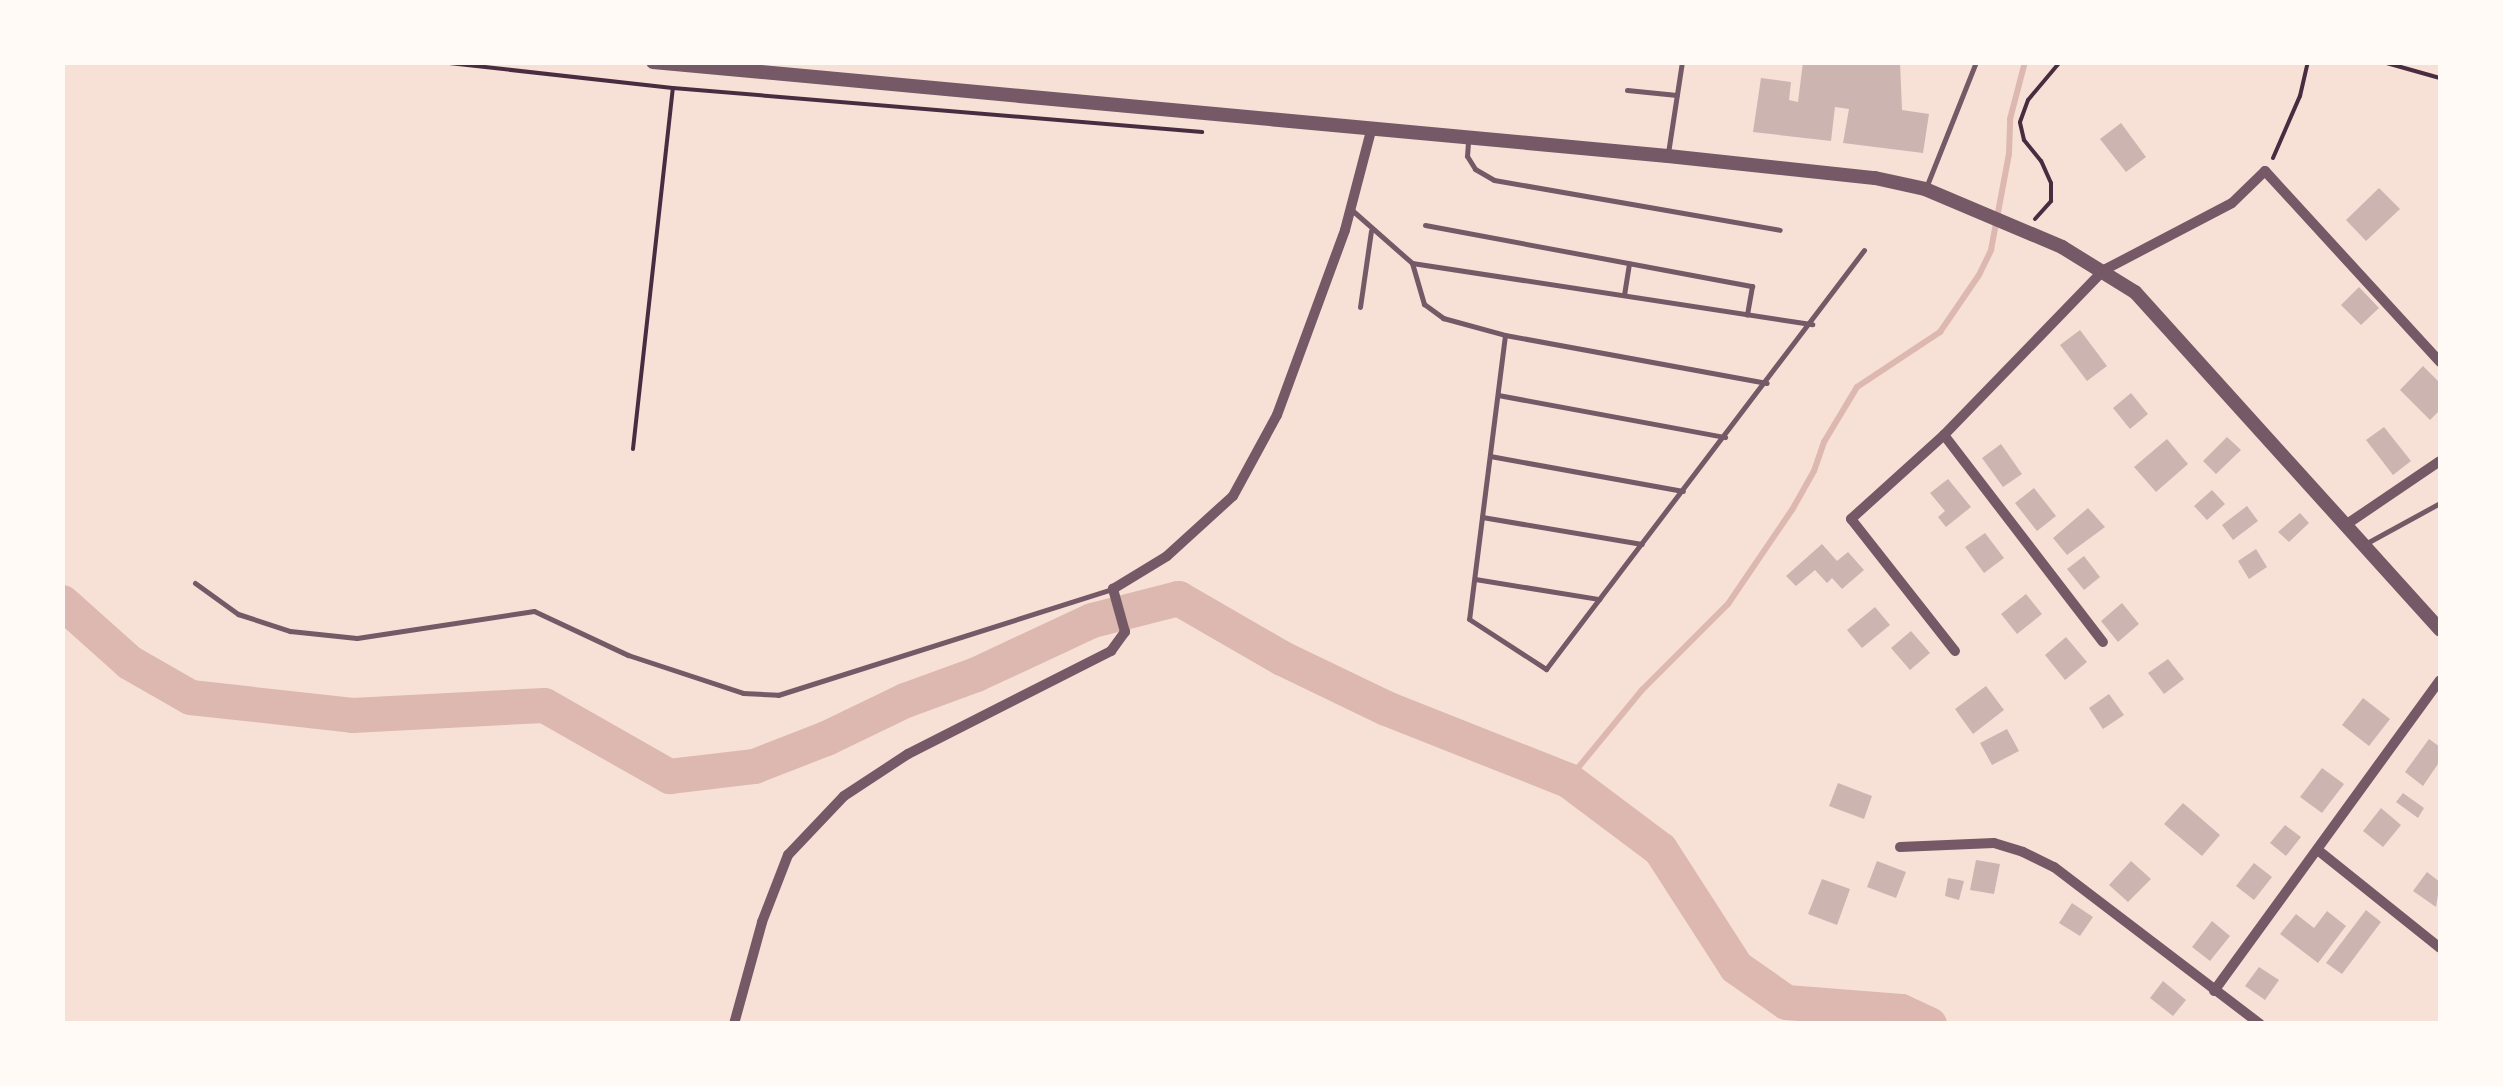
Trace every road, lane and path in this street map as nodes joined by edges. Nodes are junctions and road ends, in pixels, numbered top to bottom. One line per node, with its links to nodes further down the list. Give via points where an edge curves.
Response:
1 (440, 62): 9 (path)
2 (653, 62): 12 (street)
3 (1682, 62): 11 (lane)
4 (1976, 62): 17 (lane)
5 (2060, 62): 22 (path, via 2028,100 2020,122 2051,183 2051,201)
6 (2308, 62): 16 (path, via 2284,138)
7 (2383, 62): 8 (path)
8 (2440, 78)
9 (673, 88): 13 (path); 37 (path)
10 (1628, 90): 11 (lane)
11 (1677, 95): 15 (lane)
12 (1371, 131): 14 (street); 18 (street)
13 (1209, 132)
14 (1468, 139): 15 (street); 21 (lane, via 1475,169 1494,180)
15 (1668, 156): 17 (street)
16 (2265, 170): 26 (street, via 2232,203); 32 (street)
17 (1925, 189): 22 (street)
18 (1351, 208): 20 (lane); 48 (street, via 1277,415 1233,496 1167,556)
19 (1425, 224): 25 (lane)
20 (1371, 230): 24 (lane); 28 (lane)
21 (1780, 230)
22 (2025, 230): 26 (street)
23 (1864, 250): 30 (lane)
24 (1412, 263): 27 (lane); 31 (lane, via 1424,304 1443,318)
25 (1629, 263): 27 (lane); 29 (lane, via 1752,286)
26 (2104, 270): 35 (street); 43 (street, via 2162,320)
27 (1624, 296): 29 (lane)
28 (1360, 307)
29 (1747, 315): 30 (lane)
30 (1812, 324): 33 (lane)
31 (1505, 336): 33 (lane); 34 (lane)
32 (2440, 362)
33 (1767, 383): 36 (lane)
34 (1498, 394): 36 (lane); 38 (lane)
35 (1944, 435): 51 (street); 52 (street, via 1851,519)
36 (1725, 436): 40 (lane)
37 (633, 449)
38 (1490, 456): 40 (lane); 42 (lane)
39 (2440, 461): 43 (street)
40 (1683, 491): 44 (lane)
41 (2440, 503): 45 (lane)
42 (1482, 517): 44 (lane); 46 (lane)
43 (2347, 524): 45 (street)
44 (1642, 544): 49 (lane)
45 (2365, 544): 50 (street)
46 (1474, 579): 49 (lane); 49 (lane, via 1469,619 1546,668)
47 (195, 584): 48 (lane, via 238,614 290,631 357,638 534,611 628,655 742,693 778,695)
48 (1112, 589): 58 (street, via 1126,632 1111,651 908,754 844,796 788,855)
49 (1599, 600)
50 (2440, 630)
51 (2102, 642)
52 (1955, 651)
53 (2440, 680): 55 (street)
54 (1900, 847): 57 (street, via 1994,843 2024,852 2054,867)
55 (2318, 851): 56 (street); 57 (street)
56 (2440, 948)
57 (2214, 991): 59 (street)
58 (734, 1024)
59 (2260, 1024)

